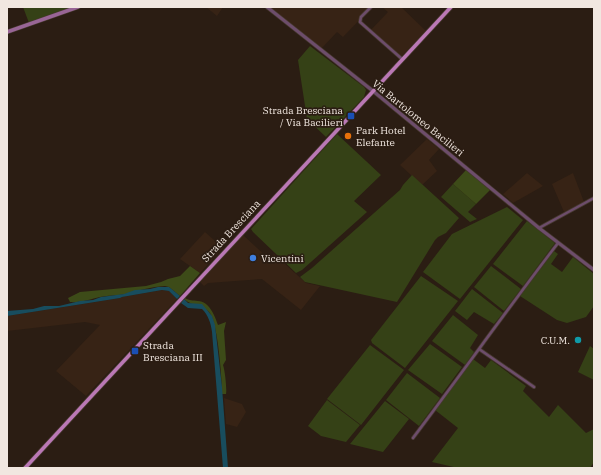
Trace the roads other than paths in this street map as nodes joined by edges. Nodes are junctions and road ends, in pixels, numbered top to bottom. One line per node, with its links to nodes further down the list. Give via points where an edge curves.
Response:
1 (78, 7): 5 (main road)
2 (267, 7): 7 (street, Via Bartolomeo Bacilieri)
3 (371, 7): 6 (street, via 361,17 360,22)
4 (450, 7): 6 (main road, Strada Bresciana)
5 (7, 32)
6 (403, 60): 7 (main road, Strada Bresciana)
7 (373, 91): 9 (street, Via Bartolomeo Bacilieri); 15 (main road, Strada Bresciana)
8 (594, 198): 9 (street)
9 (539, 228): 10 (street, Via Bartolomeo Bacilieri)
10 (558, 242): 11 (street, Via Bartolomeo Bacilieri); 12 (street)
11 (594, 270)
12 (479, 348): 13 (street); 14 (street)
13 (534, 387)
14 (413, 438)
15 (26, 468)

